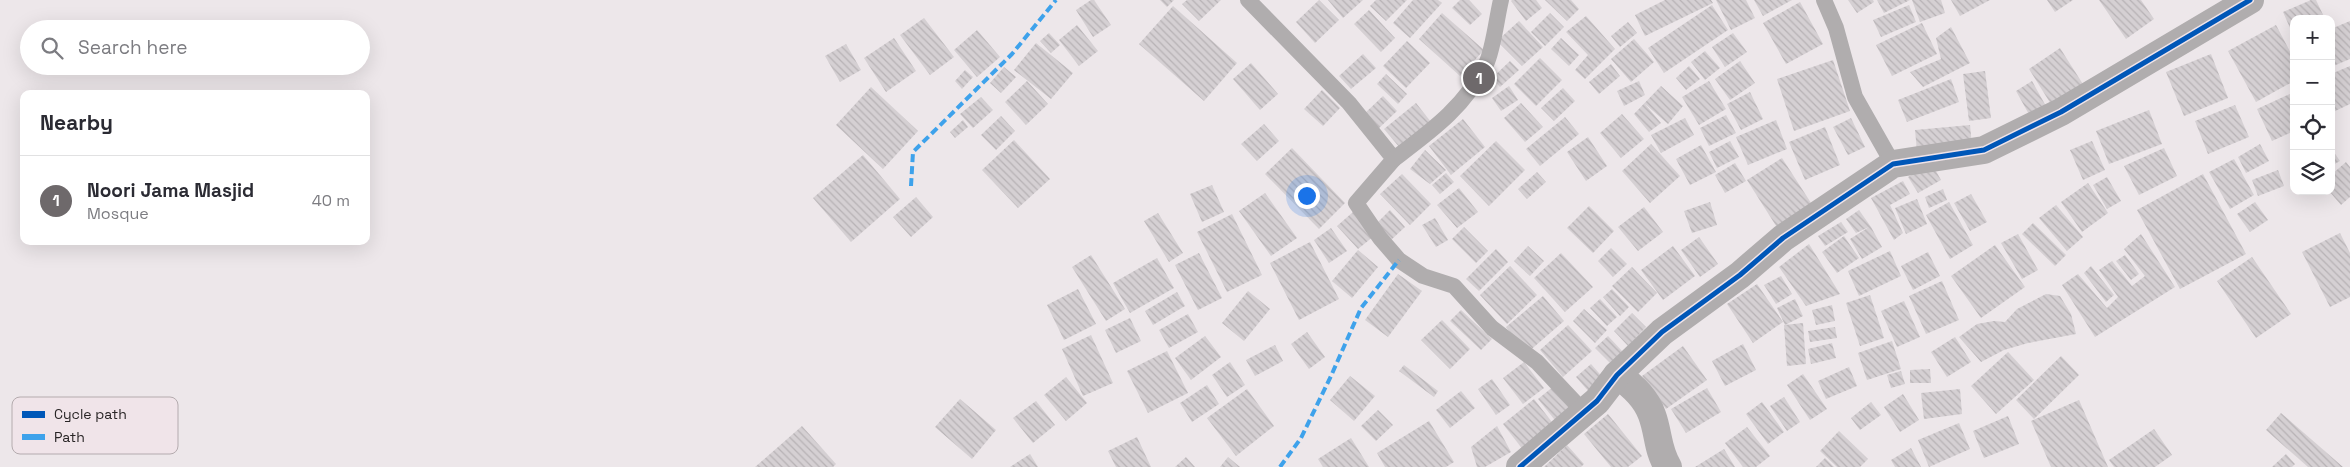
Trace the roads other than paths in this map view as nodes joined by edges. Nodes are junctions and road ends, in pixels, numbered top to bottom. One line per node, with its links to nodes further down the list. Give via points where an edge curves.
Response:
1 (1248, 0): 5 (lane, via 1349,102)
2 (1501, 0): 5 (lane, via 1487,62 1470,91 1437,128)
3 (1824, 0): 6 (lane, via 1836,28 1855,97)
4 (2250, 0): 6 (street, via 2061,112 1984,150)
5 (1394, 159): 8 (lane, via 1356,203 1380,238 1399,260 1423,276 1454,286 1492,328 1537,362)
6 (1893, 164): 7 (street, via 1783,238 1740,275 1662,332)
7 (1618, 375): 8 (street); 10 (street, via 1634,386 1652,414 1660,454)
8 (1584, 412): 9 (street)
9 (1520, 467)
10 (1668, 467)

